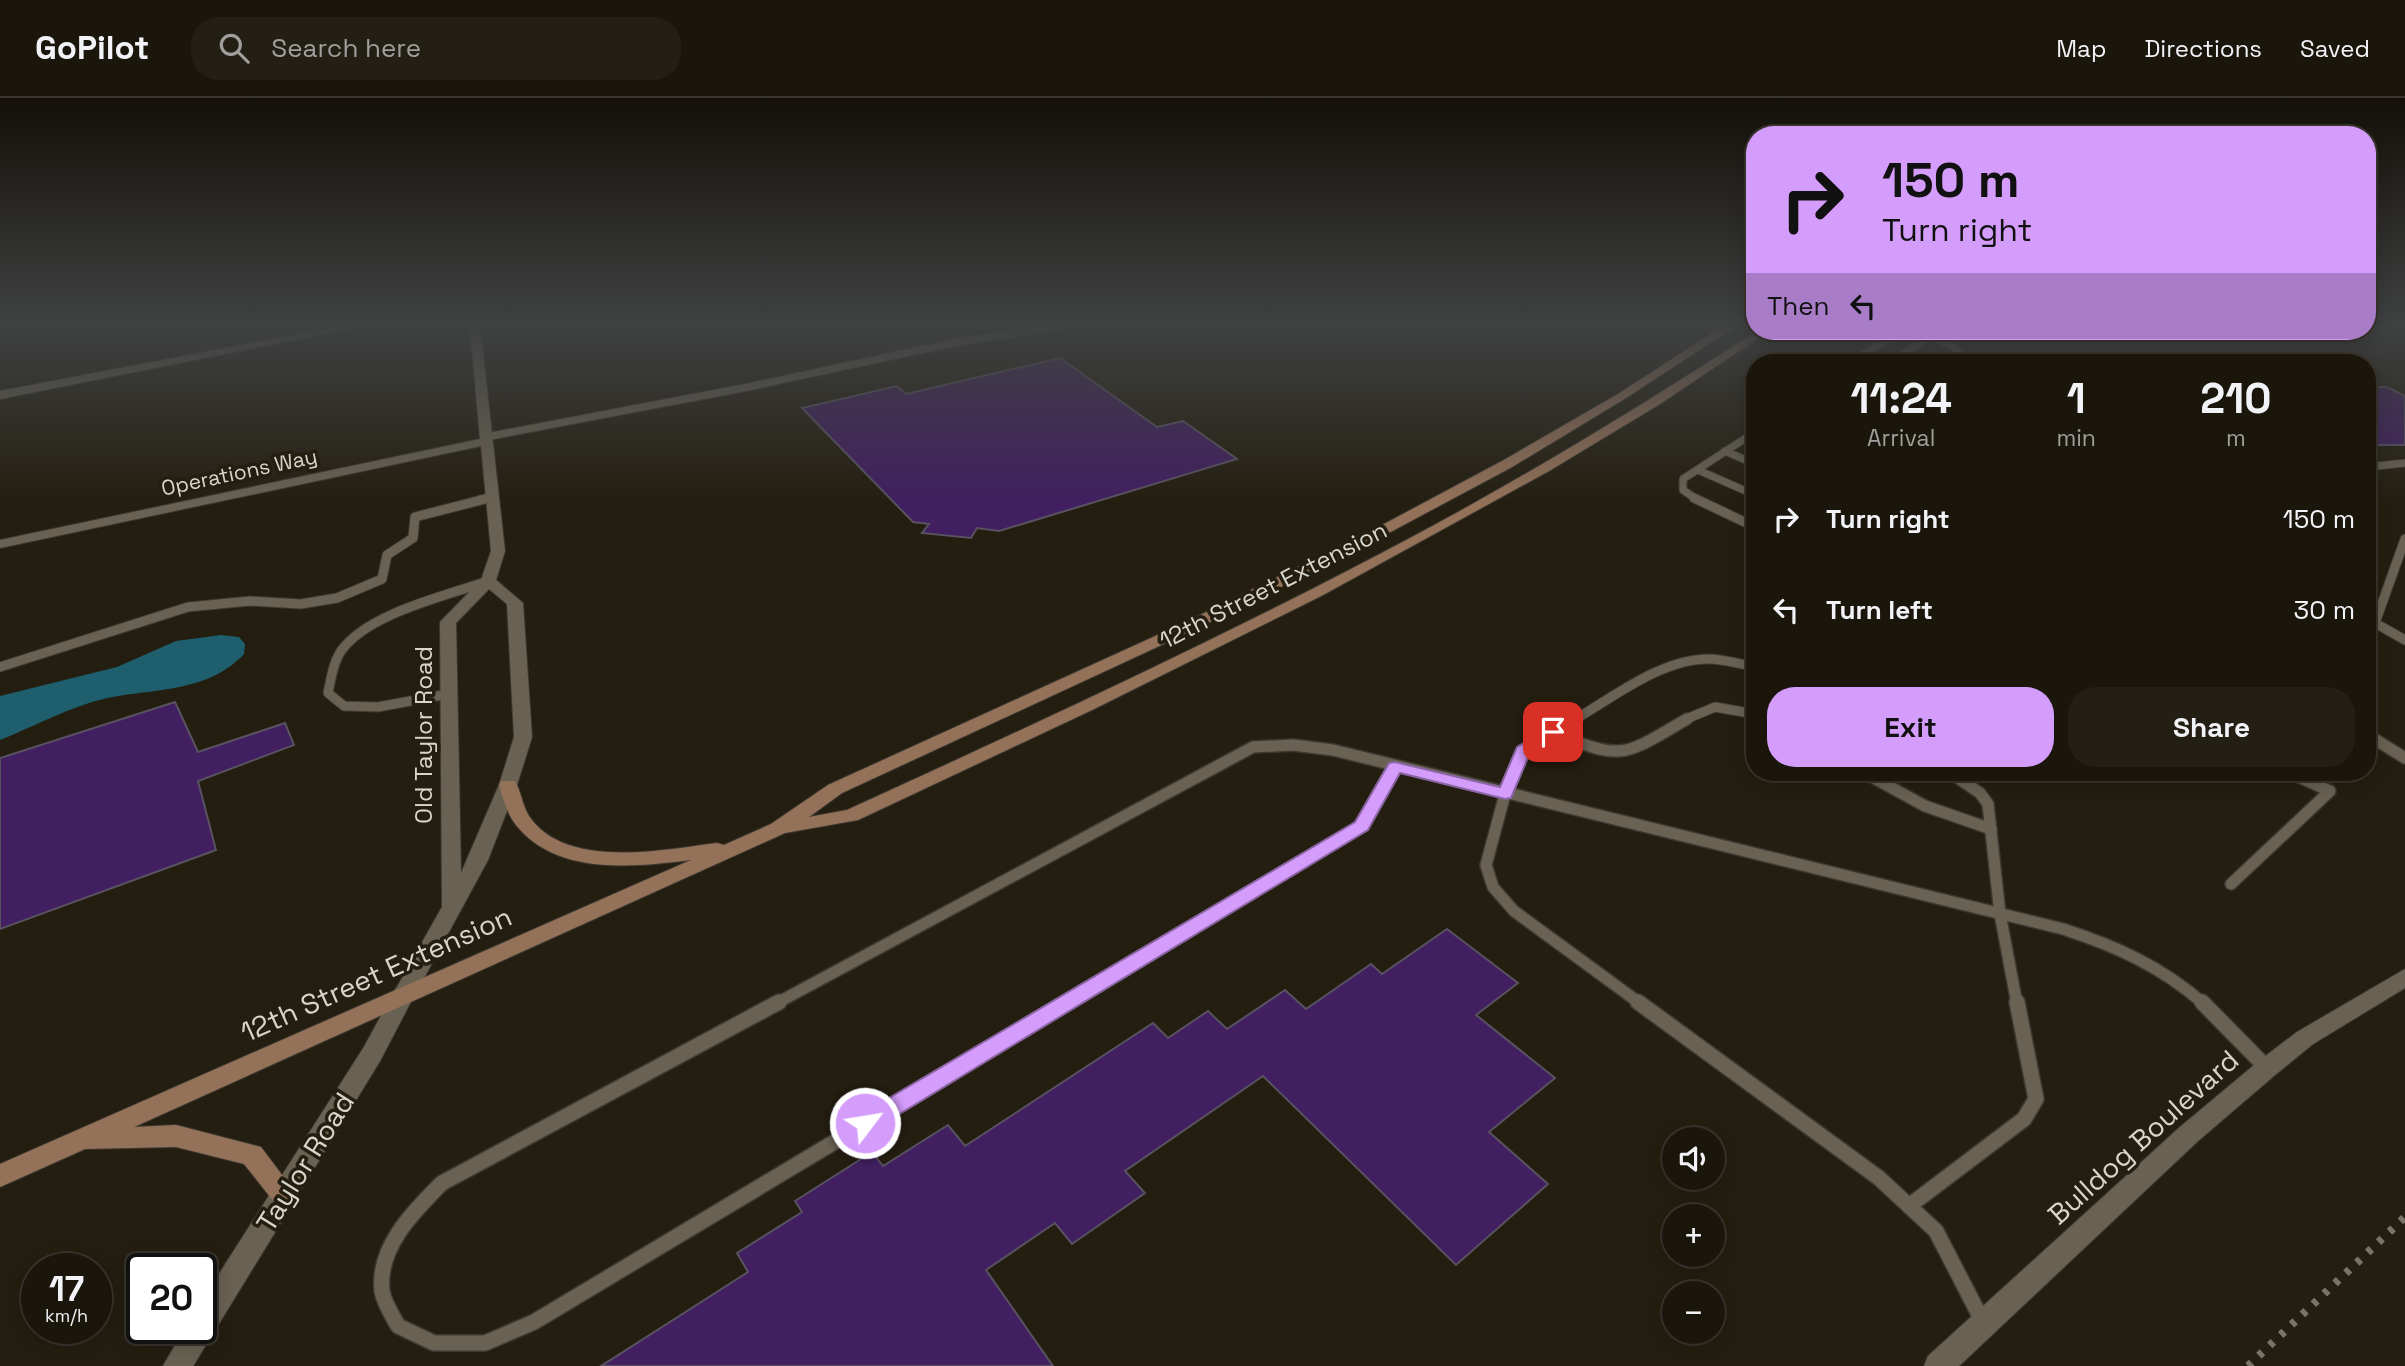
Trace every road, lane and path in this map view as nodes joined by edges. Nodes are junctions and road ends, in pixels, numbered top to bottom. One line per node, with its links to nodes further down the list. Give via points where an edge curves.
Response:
1 (51, 385): 6 (street)
2 (481, 385): 7 (street, Old Taylor Road)
3 (756, 385): 7 (lane)
4 (1639, 385): 36 (main road, 12th Street Extension, via 1507,464 1378,533 1189,626 835,789)
5 (1682, 385): 36 (main road, 12th Street Extension, via 1531,477 1254,626 851,816)
6 (0, 395)
7 (486, 439): 15 (street, Old Taylor Road); 18 (street, Operations Way)
8 (1746, 439): 9 (lane)
9 (1725, 451): 10 (lane); 13 (lane)
10 (1746, 460)
11 (2405, 463): 12 (lane)
12 (2376, 465)
13 (1698, 470): 14 (lane); 16 (lane, via 1683,480 1683,490)
14 (1746, 491)
15 (492, 498): 19 (street, Old Taylor Road, via 498,551); 24 (lane, via 415,517 413,538 387,555 382,579 337,598 301,604 250,601 188,607)
16 (1746, 523)
17 (2405, 539): 20 (lane)
18 (0, 544)
19 (488, 581): 25 (street, Old Taylor Road, via 448,622); 25 (lane, via 376,623 344,648 328,692 344,706 379,707); 34 (street, Old Taylor Road, via 515,603 523,737)
20 (2376, 609)
21 (2376, 624): 22 (lane)
22 (2405, 640)
23 (1746, 666): 27 (lane, via 1688,661 1654,674)
24 (0, 667)
25 (448, 694): 40 (street, Old Taylor Road)
26 (1746, 711): 27 (lane, via 1708,709 1631,752 1595,750)
27 (1553, 732): 35 (lane, via 1523,750)
28 (2376, 740): 29 (lane)
29 (2405, 758)
30 (1395, 767): 30 (lane, via 1300,744 1253,747 442,1183 411,1214 387,1255 382,1291 398,1326 434,1343 485,1343 534,1322 1362,826); 35 (lane)
31 (1879, 781): 37 (lane, via 1925,806)
32 (1962, 781): 37 (lane, via 1988,804)
33 (2308, 781): 39 (lane, via 2330,791)
34 (508, 785): 38 (main road, via 523,821 554,848 617,861); 40 (street, Old Taylor Road, via 478,860)
35 (1505, 794): 41 (lane); 48 (lane, via 1486,865 1493,887 1514,911 1879,1178)
36 (778, 829): 38 (main road, 12th Street Extension)
37 (1991, 829): 41 (lane)
38 (734, 848): 43 (main road, 12th Street Extension)
39 (2231, 884)
40 (451, 905): 43 (street, Old Taylor Road)
41 (2000, 914): 44 (lane, via 2094,938 2138,957 2196,996); 48 (lane, via 2036,1098 2024,1119)
42 (2405, 977): 44 (street, Bulldog Boulevard, via 2305,1038)
43 (404, 994): 45 (main road, 12th Street Extension); 47 (street, Taylor Road)
44 (2267, 1068): 50 (street, Bulldog Boulevard)
45 (78, 1141): 46 (main road, 12th Street Extension); 47 (main road, via 176,1136 251,1155)
46 (0, 1177)
47 (284, 1195): 49 (street, Taylor Road)
48 (1909, 1206): 50 (lane, via 1936,1231)
49 (217, 1302)
50 (1984, 1324): 53 (street, Bulldog Boulevard)
51 (191, 1344): 52 (street, Taylor Road)
52 (177, 1366)
53 (1938, 1366)

